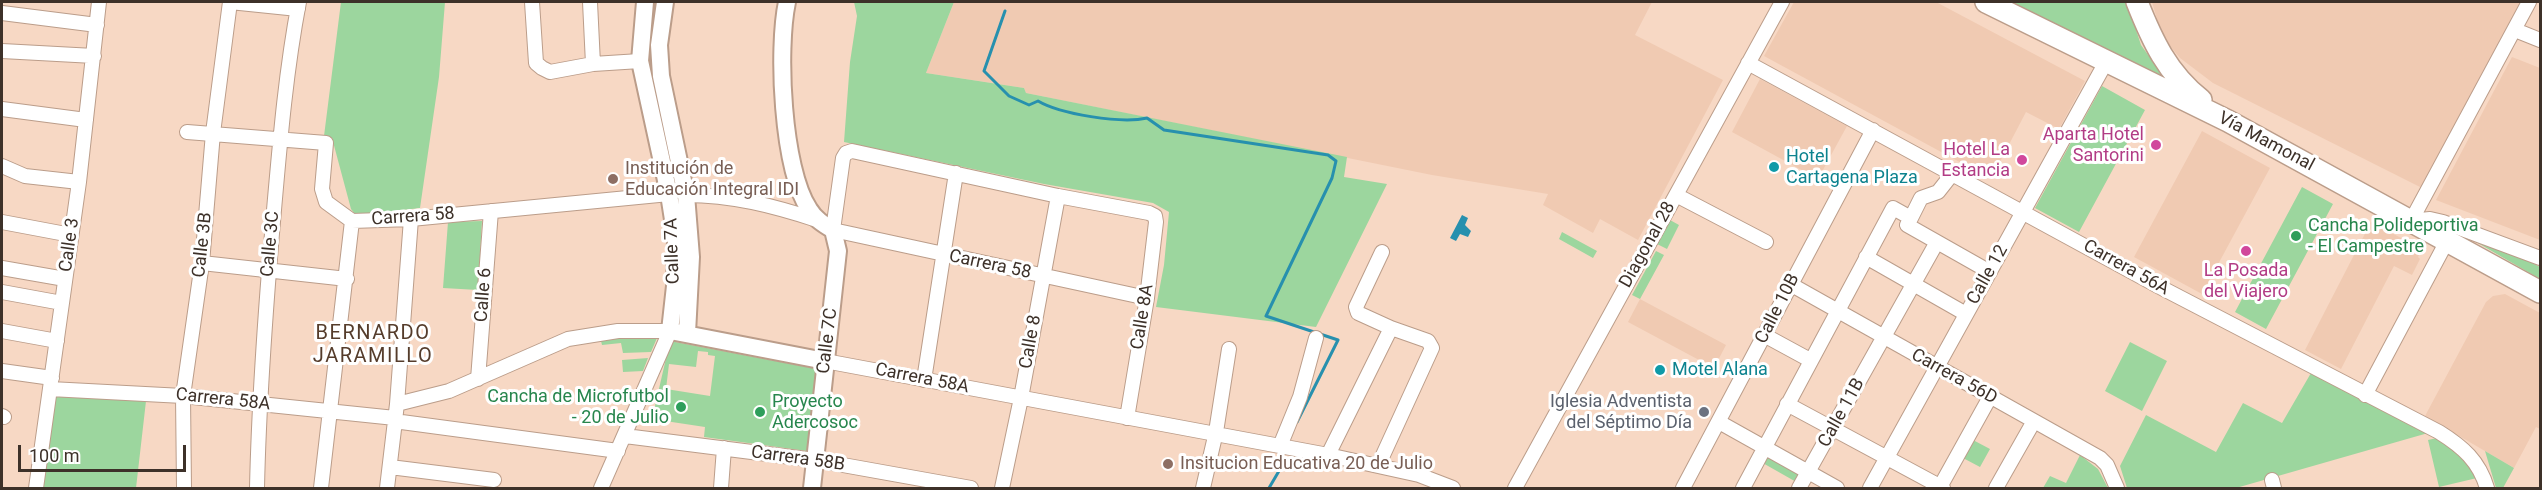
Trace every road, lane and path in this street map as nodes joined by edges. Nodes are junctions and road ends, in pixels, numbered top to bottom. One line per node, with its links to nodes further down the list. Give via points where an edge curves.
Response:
1 (99, 2): 14 (street, Calle 3)
2 (230, 2): 12 (street); 28 (street, Calle 3B)
3 (532, 2): 22 (street, via 536,63 550,72)
4 (590, 2): 22 (street)
5 (645, 2): 19 (street, Calle 7A)
6 (665, 2): 35 (street, Calle 7A, via 659,45 661,75)
7 (787, 2): 42 (street, via 781,55 789,134 798,185)
8 (1782, 2): 21 (street, Diagonal 28)
9 (1986, 2): 20 (main road, Vía Mamonal)
10 (2137, 2): 25 (main road, via 2155,46 2187,88)
11 (2529, 2): 15 (street)
12 (298, 5): 29 (street, Calle 3C)
13 (2, 13): 14 (street)
14 (97, 25): 18 (street, Calle 3)
15 (2515, 30): 16 (street); 44 (street)
16 (2541, 40)
17 (2, 51): 18 (street)
18 (94, 56): 24 (street, Calle 3)
19 (640, 61): 22 (street); 34 (street, Calle 7A)
20 (2106, 62): 25 (main road, Vía Mamonal); 39 (street, Calle 12)
21 (1748, 63): 26 (street, Carrera 56A); 36 (street, Diagonal 28)
22 (593, 64)
23 (2, 109): 24 (street)
24 (86, 120): 33 (street, Calle 3)
25 (2228, 121): 44 (main road, Vía Mamonal)
26 (1873, 130): 31 (street, Carrera 56A); 62 (street, Calle 10B)
27 (187, 132): 28 (street, Carrera 58)
28 (213, 133): 29 (street, Carrera 58); 55 (street, Calle 3B)
29 (280, 138): 43 (street, Carrera 58, via 326,143 322,189 326,202); 57 (street, Calle 3C)
30 (2, 166): 33 (street, via 25,176)
31 (1953, 173): 39 (street, Carrera 56A); 40 (street, via 1938,192 1921,198)
32 (956, 174): 37 (street); 46 (street, Calle 7C, via 852,151 846,153); 52 (street)
33 (79, 182): 47 (street, Calle 3)
34 (669, 194): 38 (street, Carrera 58); 72 (street, Calle 7A, via 676,239)
35 (686, 195): 42 (street, via 737,199); 73 (street, Calle 7A, via 691,256)
36 (1676, 195): 49 (street); 125 (street, Diagonal 28)
37 (1058, 196): 59 (street, Calle 8); 66 (street, Calle 8A, via 1155,216)
38 (490, 211): 41 (street, Carrera 58); 83 (street, Calle 6)
39 (2023, 211): 58 (street, Calle 12); 86 (street, Carrera 56A)
40 (1911, 218): 50 (street, via 1907,225); 53 (street, via 1893,208)
41 (411, 219): 43 (street, Carrera 58); 93 (street)
42 (817, 220): 46 (street)
43 (352, 221): 61 (street)
44 (2411, 221): 48 (main road, Vía Mamonal); 54 (street, via 2443,222)
45 (2, 222): 47 (street)
46 (833, 230): 52 (street, Carrera 58); 80 (street, Calle 7C, via 838,250)
47 (71, 235): 60 (street, Calle 3)
48 (2448, 241): 65 (main road, Vía Mamonal); 86 (street)
49 (1766, 242)
50 (1937, 242): 58 (street); 63 (street, Calle 11B)
51 (1382, 252): 70 (street, via 1356,307 1358,313)
52 (942, 254): 59 (street, Carrera 58); 84 (street)
53 (1866, 257): 63 (street); 68 (street)
54 (2541, 258)
55 (202, 263): 57 (street); 87 (street, Calle 3B)
56 (2, 268): 60 (street)
57 (268, 271): 61 (street); 90 (street, Calle 3C)
58 (1990, 272): 69 (street, Calle 12)
59 (1043, 276): 66 (street, Carrera 58); 89 (street, Calle 8)
60 (65, 279): 67 (street, Calle 3)
61 (347, 279): 92 (street)
62 (1790, 284): 68 (street, Carrera 56D); 74 (street, Calle 10B)
63 (1914, 284): 69 (street); 75 (street, Calle 11B)
64 (2, 292): 67 (street)
65 (2541, 292)
66 (1147, 298): 94 (street, Calle 8A)
67 (62, 303): 77 (street, Calle 3)
68 (1837, 310): 75 (street, Carrera 56D); 79 (street)
69 (1966, 314): 81 (street, Calle 12)
70 (1391, 328): 104 (street); 107 (street, via 1428,341 1432,348)
71 (2, 332): 77 (street)
72 (670, 332): 73 (street, Carrera 58A); 83 (street, Carrera 58A, via 618,331 568,339); 99 (street, Calle 7A)
73 (687, 333): 80 (street, Carrera 58A)
74 (1764, 335): 79 (street); 96 (street, Calle 10B)
75 (1884, 337): 81 (street, Carrera 56D); 97 (street, Calle 11B)
76 (1316, 338): 100 (street, via 1303,388)
77 (57, 341): 85 (street, Calle 3)
78 (1229, 349): 98 (street)
79 (1810, 360): 91 (street)
80 (825, 361): 84 (street, Carrera 58A); 106 (street, Calle 7C)
81 (1937, 367): 88 (street, Carrera 56D); 105 (street, Calle 12)
82 (2, 371): 85 (street, Carrera 58A)
83 (478, 379): 93 (street, Carrera 58A)
84 (924, 380): 89 (street, Carrera 58A)
85 (51, 384): 87 (street, Carrera 58A); 113 (street, Calle 3)
86 (2365, 395): 133 (street, Carrera 56A, via 2458,444 2474,458)
87 (183, 396): 90 (street, Carrera 58A); 114 (street, Calle 3B)
88 (1990, 397): 95 (street, Carrera 56D); 112 (street)
89 (1021, 398): 94 (street, Carrera 58A); 122 (street, Calle 8)
90 (259, 404): 92 (street, Carrera 58A); 115 (street, Calle 3C)
91 (1787, 404): 97 (street); 101 (street)
92 (331, 410): 93 (street, Carrera 58A); 116 (street)
93 (395, 414): 103 (street, Carrera 58A); 108 (street)
94 (1126, 418): 98 (street, Carrera 58A)
95 (2034, 421): 131 (street); 132 (street, Carrera 56D, via 2100,458 2113,475)
96 (1719, 422): 101 (street); 126 (street, Calle 10B)
97 (1833, 430): 105 (street); 109 (street, Calle 11B)
98 (1216, 432): 100 (street, Carrera 58A); 123 (street)
99 (625, 436): 102 (street, Carrera 58B); 103 (street, Calle 7A)
100 (1280, 446): 104 (street, Carrera 58A)
101 (1764, 447): 109 (street); 127 (street)
102 (724, 448): 106 (street, Carrera 58B); 119 (street)
103 (618, 451): 118 (street, Calle 7A)
104 (1328, 455): 107 (street, Carrera 58A)
105 (1887, 459): 112 (street); 130 (street, Calle 12)
106 (815, 460): 111 (street, Carrera 58B); 120 (street, Calle 7C)
107 (1378, 466): 124 (street, Carrera 58A, via 1419,475)
108 (390, 467): 110 (street); 117 (street)
109 (1808, 473): 128 (street, Calle 11B); 129 (street)
110 (494, 480)
111 (905, 482): 121 (street, Carrera 58B)
112 (1941, 488)
113 (36, 489)
114 (184, 489)
115 (257, 489)
116 (321, 489)
117 (387, 489)
118 (601, 489)
119 (721, 489)
120 (812, 489)
121 (971, 489)
122 (1002, 489)
123 (1203, 489)
124 (1453, 489)
125 (1515, 489)
126 (1683, 489)
127 (1743, 489)
128 (1799, 489)
129 (1837, 489)
130 (1870, 489)
131 (1996, 489)
132 (2117, 489)
133 (2487, 489)

